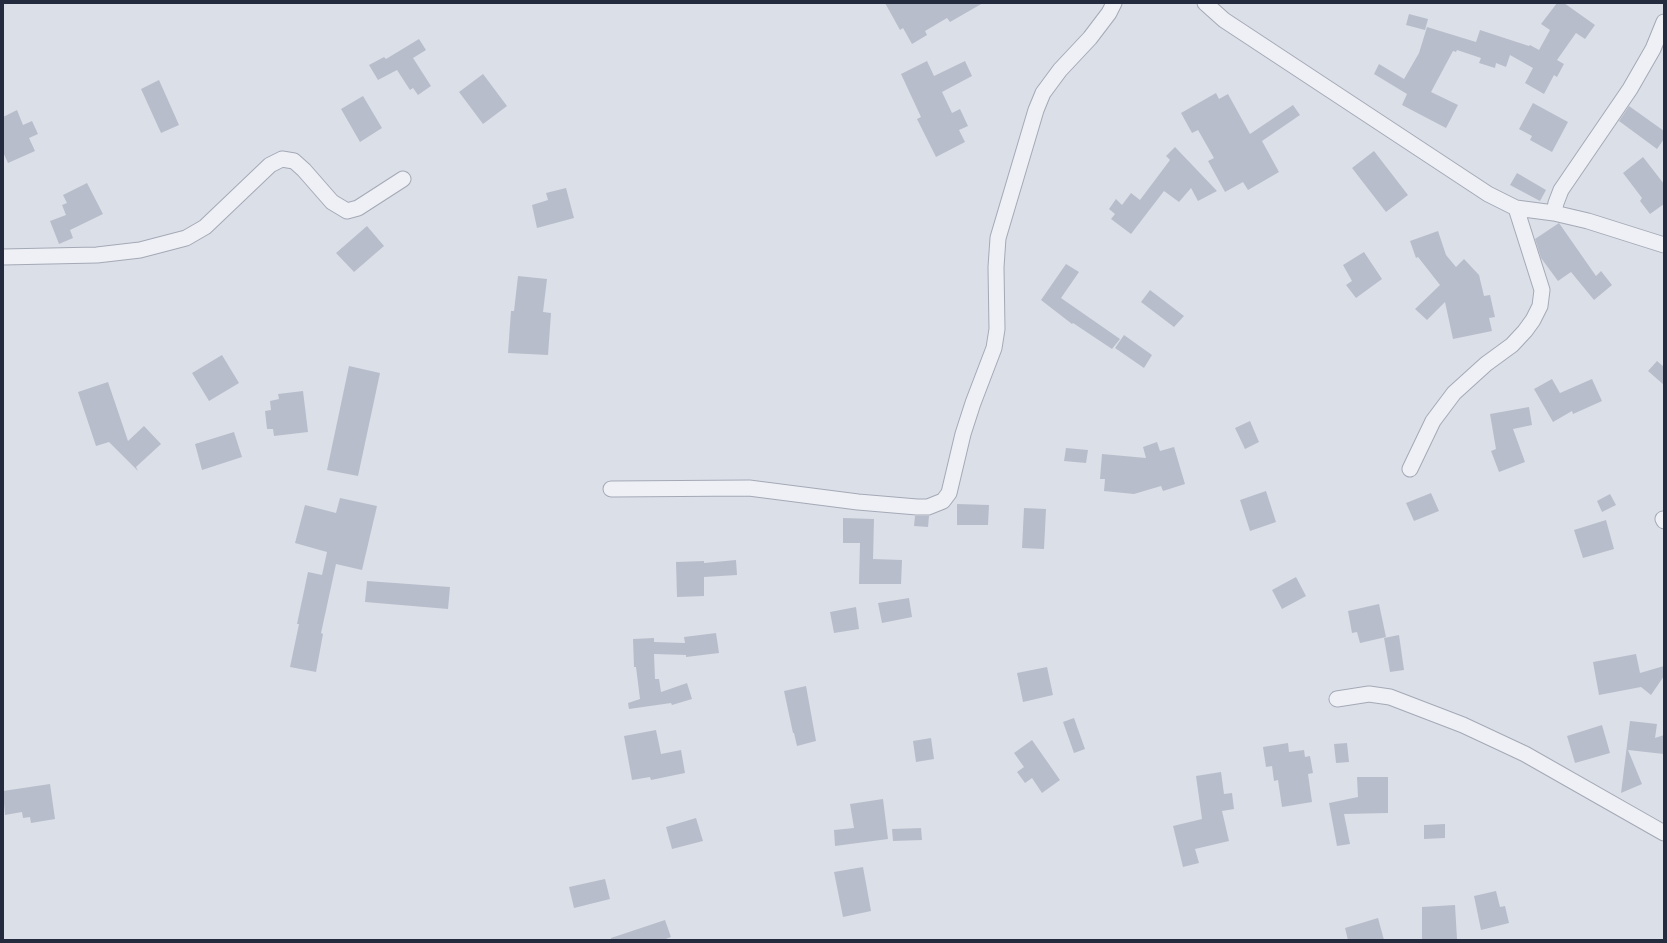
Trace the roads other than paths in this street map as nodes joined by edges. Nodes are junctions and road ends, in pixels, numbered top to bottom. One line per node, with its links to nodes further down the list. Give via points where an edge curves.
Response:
1 (1114, 3): 10 (street, via 1090,38 1060,70 1043,93 1036,110 998,238 997,329 994,348 963,434 949,493 943,501 928,507 917,507 749,488)
2 (1205, 3): 5 (street, via 1224,20 1432,158 1488,194)
3 (1664, 22): 6 (street, via 1653,49 1630,89 1561,190)
4 (403, 179): 8 (street, via 358,208 347,211 332,202 294,161 282,159 270,165 205,227 186,238 140,250 96,255)
5 (1516, 208): 6 (street); 9 (street, via 1542,290 1540,306 1533,320 1512,345 1454,393 1433,422)
6 (1554, 213): 7 (street)
7 (1664, 245)
8 (3, 257)
9 (1410, 469)
10 (611, 489)
11 (1337, 699): 12 (street, via 1369,694 1390,697 1463,725 1525,754)
12 (1664, 833)

